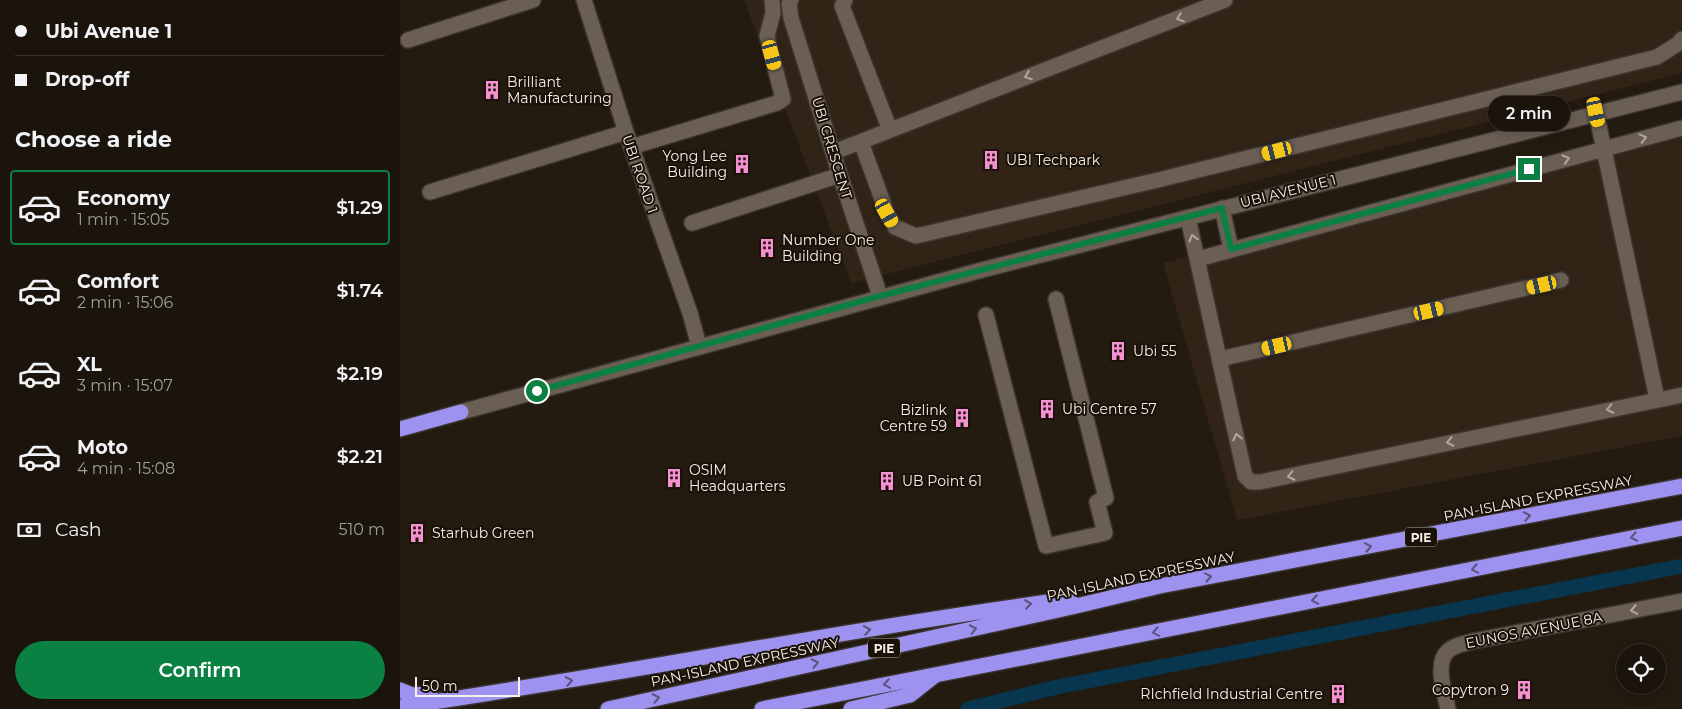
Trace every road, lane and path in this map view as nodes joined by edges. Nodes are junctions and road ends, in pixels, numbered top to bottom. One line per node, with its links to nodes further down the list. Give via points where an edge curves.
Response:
1 (533, 0): 8 (street)
2 (584, 0): 13 (street, UBI ROAD 1)
3 (772, 0): 15 (street, via 773,12 767,36 782,99)
4 (792, 0): 17 (street, UBI CRESCENT, via 789,4 791,18)
5 (845, 0): 12 (street, via 842,6)
6 (1225, 0): 12 (street, one-way to 12)
7 (1682, 39): 14 (street, via 1657,57 1167,178 916,236 895,227)
8 (408, 40)
9 (1682, 92): 10 (street, UBI AVENUE 1)
10 (1596, 112): 16 (street); 20 (street, UBI AVENUE 1)
11 (1682, 128): 16 (street, one-way to 11)
12 (890, 130): 14 (street)
13 (626, 132): 15 (street, UBI ROAD 1); 19 (street)
14 (861, 142): 17 (street)
15 (631, 148): 29 (street, UBI ROAD 1)
16 (1604, 149): 23 (street, one-way to 16); 32 (street)
17 (834, 152): 18 (street, UBI CRESCENT)
18 (840, 175): 22 (street); 26 (street, UBI CRESCENT)
19 (430, 192)
20 (1222, 208): 21 (street, UBI AVENUE 1); 23 (street)
21 (1188, 218): 24 (street, one-way to 21); 26 (street, UBI AVENUE 1)
22 (692, 223)
23 (1231, 249): 24 (street)
24 (1198, 259): 30 (street)
25 (1561, 280): 30 (street)
26 (880, 296): 29 (street, UBI AVENUE 1)
27 (1056, 299): 28 (street, via 1106,498 1097,502 1105,533 1046,546)
28 (986, 315)
29 (699, 346): 33 (street, UBI AVENUE 1)
30 (1220, 359): 32 (street, one-way to 30, via 1251,482 1246,476)
31 (1682, 395): 32 (street)
32 (1657, 399)
33 (460, 412): 34 (highway)
34 (400, 429)
35 (1682, 486): 37 (highway, PAN-ISLAND EXPRESSWAY / PIE, one-way to 35)
36 (1682, 528): 39 (highway, one-way to 39)
37 (1160, 586): 40 (highway, one-way to 37, via 976,612); 43 (highway, PAN-ISLAND EXPRESSWAY / PIE, one-way to 37)
38 (1682, 601): 46 (street, EUNOS AVENUE 8A, one-way to 46, via 1454,647 1443,656 1441,663)
39 (935, 675): 44 (highway, one-way to 44); 45 (highway, via 910,695)
40 (535, 687): 41 (highway, via 412,695); 42 (highway)
41 (400, 690)
42 (400, 707)
43 (608, 709)
44 (762, 709)
45 (851, 709)
46 (1448, 709)

